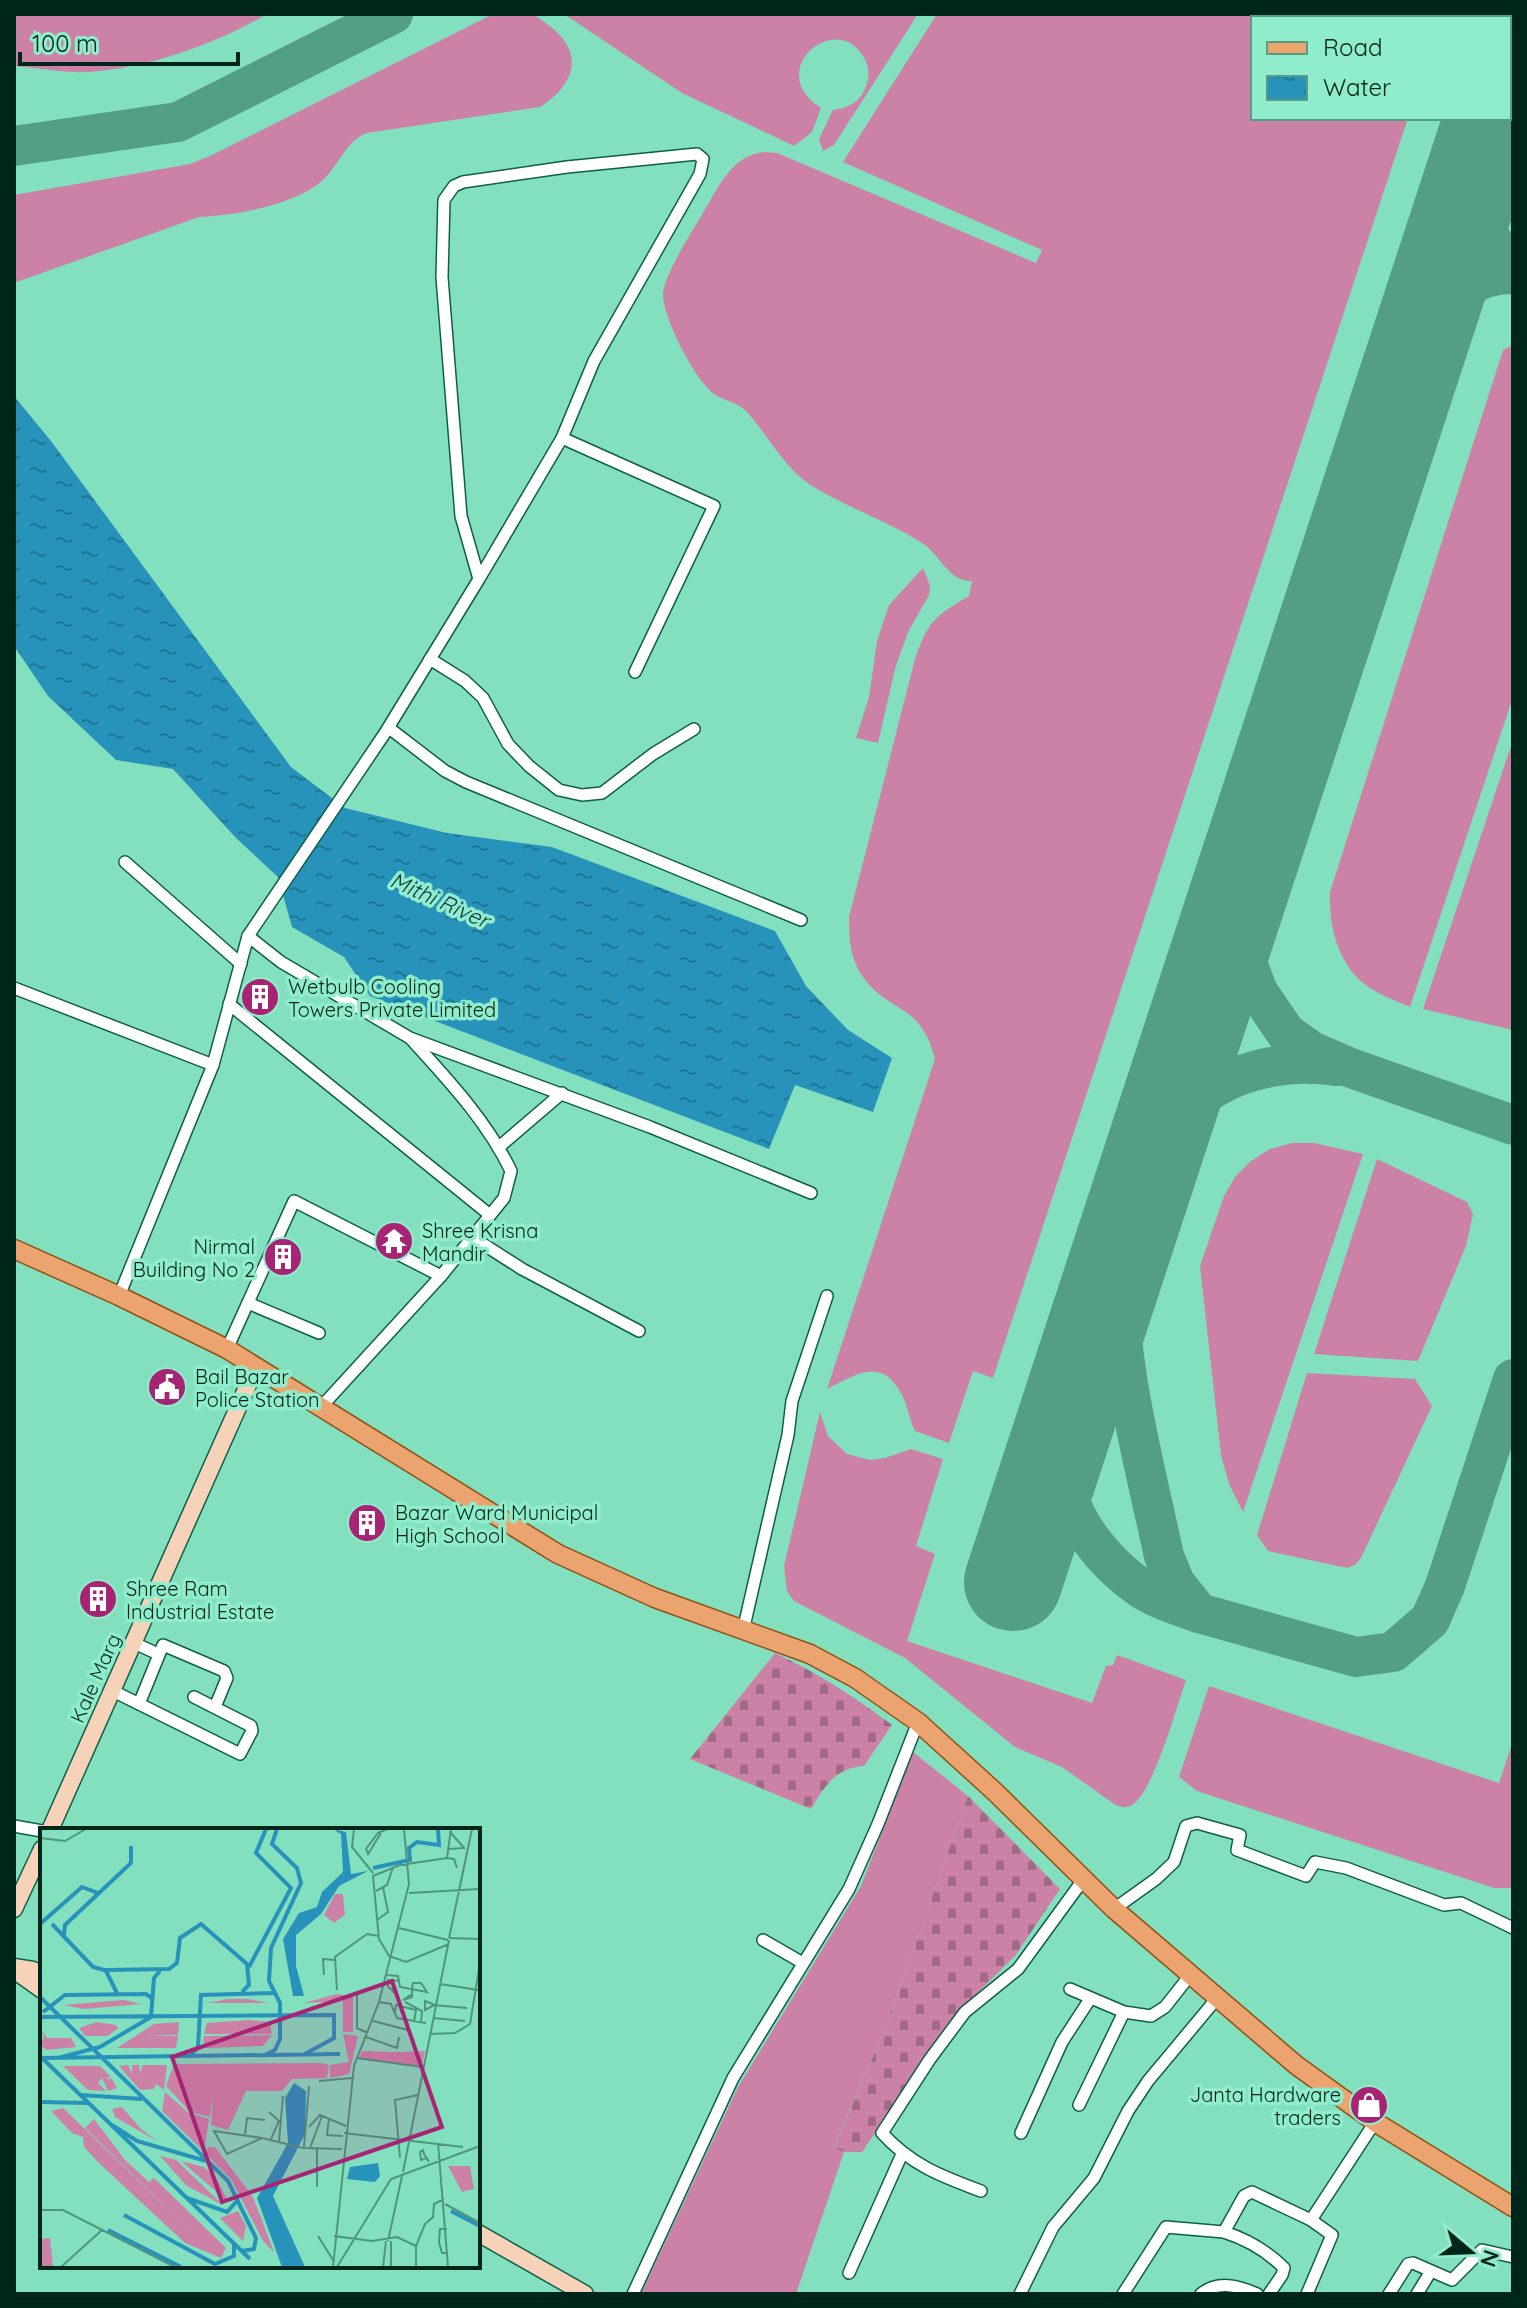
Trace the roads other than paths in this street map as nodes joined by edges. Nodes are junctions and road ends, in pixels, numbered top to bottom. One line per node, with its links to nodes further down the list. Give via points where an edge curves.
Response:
1 (562, 438): 2 (street); 2 (street, via 594,361 700,174 703,159 697,154 491,177 463,182 448,192 443,205 442,277 461,516); 4 (street, via 714,506)
2 (479, 579): 3 (street)
3 (430, 659): 5 (street, via 483,698 508,744 529,766 570,793 602,793); 6 (street)
4 (635, 672)
5 (694, 729)
6 (387, 730): 8 (street, via 466,782); 9 (street)
7 (125, 862): 10 (street)
8 (801, 920)
9 (248, 936): 10 (street); 13 (street, via 281,962)
10 (241, 964): 12 (street)
11 (14, 988): 14 (street)
12 (229, 1004): 14 (street); 18 (street)
13 (410, 1038): 15 (street); 16 (street)
14 (213, 1065): 22 (street)
15 (562, 1093): 16 (street); 17 (street)
16 (499, 1147): 18 (street, via 511,1171 504,1198)
17 (811, 1193)
18 (490, 1215): 19 (street)
19 (472, 1237): 21 (street); 25 (street)
20 (14, 1249): 22 (main road)
21 (441, 1276): 24 (street, via 294,1201); 29 (street)
22 (119, 1296): 27 (main road)
23 (827, 1296): 30 (street, via 792,1401)
24 (248, 1303): 26 (street); 27 (street)
25 (639, 1331)
26 (319, 1333)
27 (227, 1349): 28 (main road)
28 (256, 1367): 29 (main road); 31 (main road, Kale Marg)
29 (322, 1406): 30 (main road, via 558,1554)
30 (743, 1631): 37 (main road, via 810,1654)
31 (132, 1642): 32 (street); 33 (main road, Kale Marg)
32 (158, 1654): 35 (street); 36 (street, via 166,1646 224,1671 227,1678)
33 (111, 1690): 35 (street); 39 (main road, Kale Marg)
34 (194, 1697): 36 (street)
35 (139, 1704): 36 (street, via 240,1754 251,1726)
36 (215, 1707)
37 (918, 1722): 42 (main road); 47 (street, via 849,1889)
38 (14, 1826): 40 (street)
39 (51, 1828)
40 (40, 1831)
41 (40, 1853): 43 (main road)
42 (1083, 1880): 44 (main road); 59 (street, via 1018,1969 965,2012 930,2059 882,2133)
43 (14, 1909)
44 (1114, 1909): 45 (street, via 1174,1862 1186,1826 1197,1823 1240,1835 1237,1850 1306,1876 1315,1862 1346,1868 1444,1905 1461,1903); 50 (main road)
45 (1513, 1928)
46 (763, 1940): 47 (street)
47 (803, 1963): 72 (street, via 733,2078)
48 (14, 1969): 49 (main road); 51 (main road)
49 (40, 1974)
50 (1191, 1974): 53 (main road); 55 (street, via 1156,2015)
51 (40, 1988)
52 (1070, 1989): 54 (street)
53 (1218, 1997): 57 (main road, via 1296,2065); 73 (street, via 1148,2081 1094,2178 1053,2227)
54 (1090, 1999): 55 (street); 58 (street, via 1062,2042)
55 (1124, 2012): 56 (street)
56 (1079, 2105)
57 (1375, 2122): 61 (main road); 62 (street)
58 (1021, 2133)
59 (902, 2154): 60 (street); 69 (street)
60 (981, 2191)
61 (1513, 2207)
62 (1311, 2220): 63 (street, via 1252,2192 1244,2196); 78 (street, via 1332,2235)
63 (1224, 2232): 74 (street, via 1166,2227); 77 (street, via 1284,2268)
64 (480, 2234): 67 (main road)
65 (480, 2242): 67 (main road)
66 (1513, 2257): 68 (street, via 1482,2250 1452,2280)
67 (532, 2268): 70 (main road); 71 (main road)
68 (1431, 2271): 79 (street, via 1408,2264); 80 (street)
69 (849, 2273)
70 (572, 2294)
71 (585, 2294)
72 (633, 2294)
73 (1020, 2294)
74 (1123, 2294)
75 (1201, 2294): 76 (street, via 1232,2284)
76 (1257, 2294)
77 (1269, 2294)
78 (1307, 2294)
79 (1389, 2294)
80 (1417, 2294)

